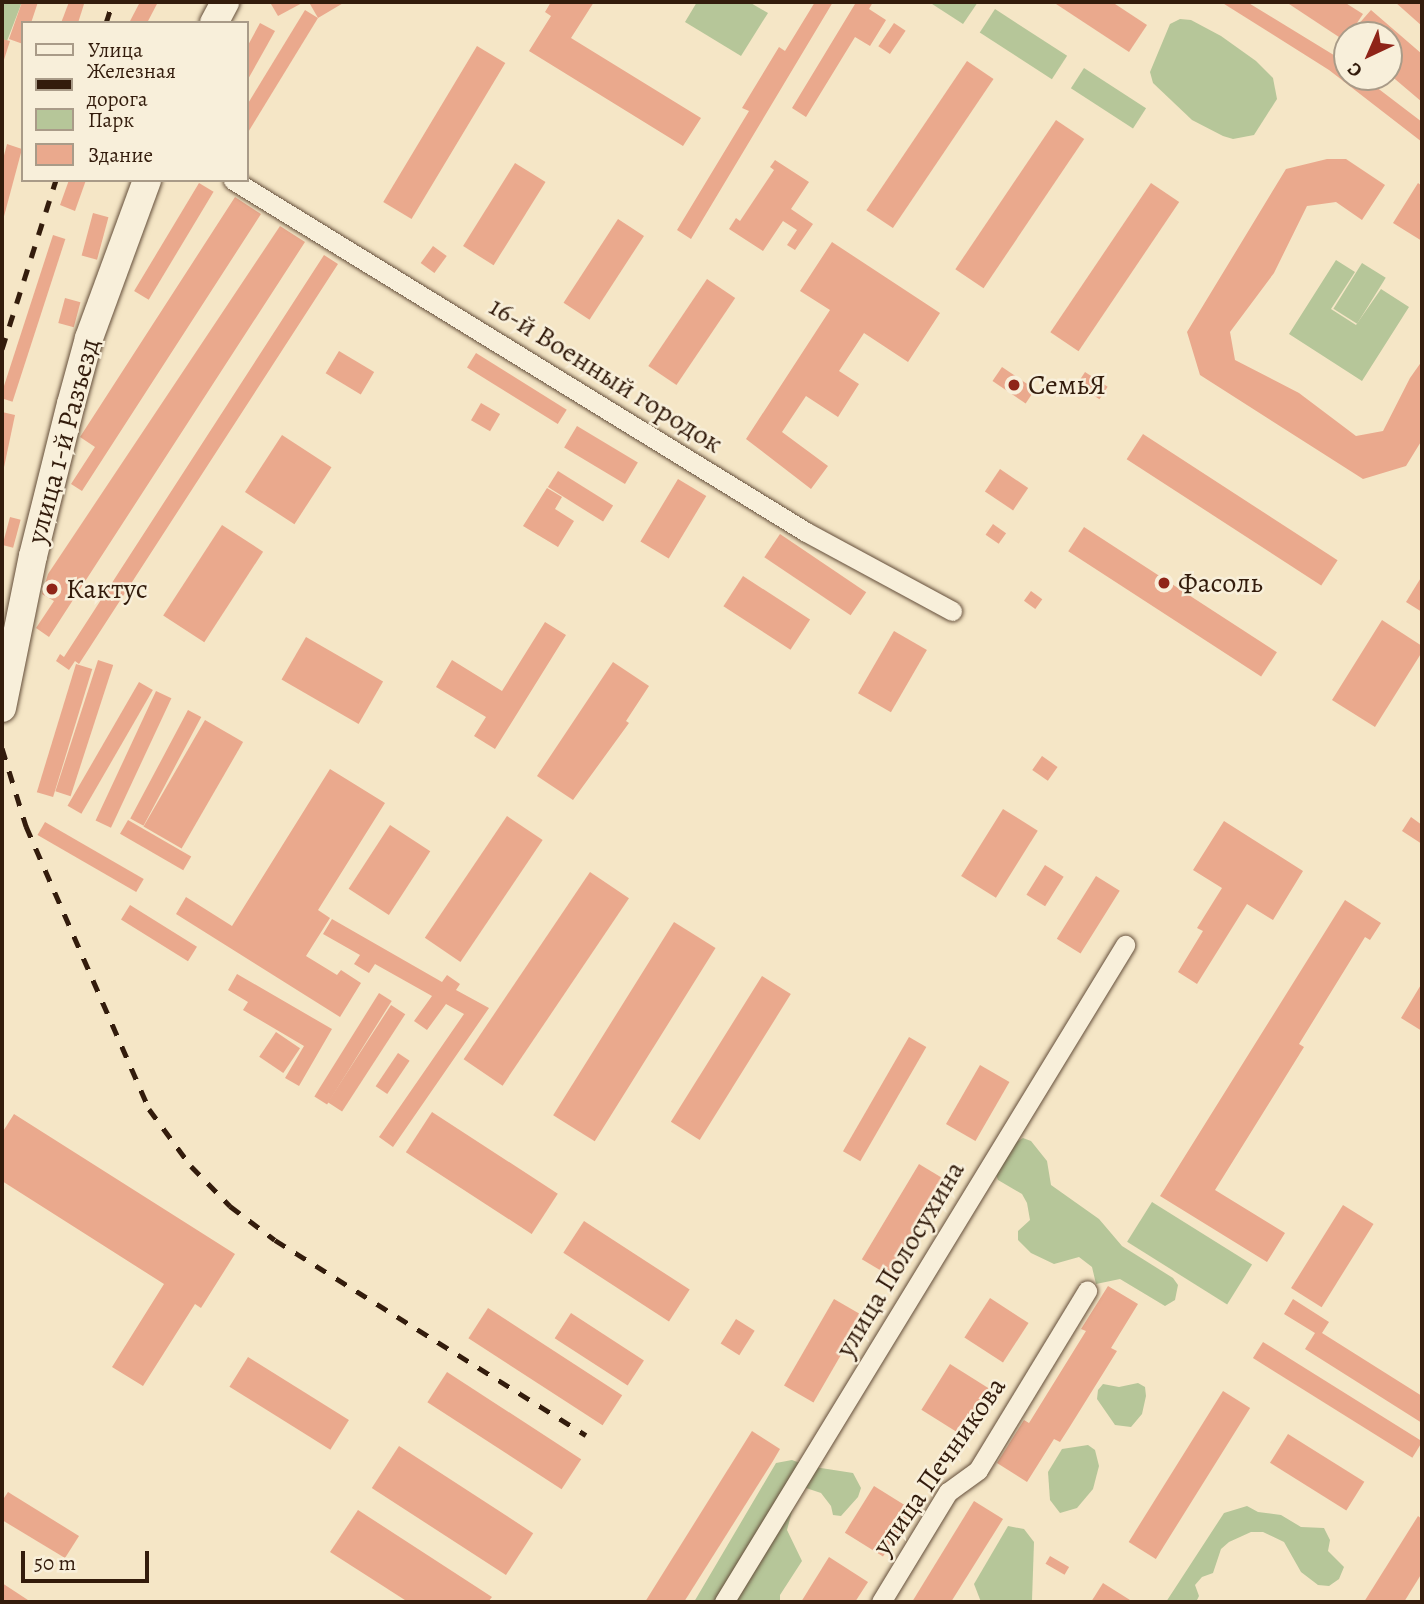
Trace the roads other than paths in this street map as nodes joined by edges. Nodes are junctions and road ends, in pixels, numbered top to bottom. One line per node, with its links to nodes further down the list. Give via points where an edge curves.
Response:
1 (225, 2): 2 (main road)
2 (215, 21)
3 (146, 182): 6 (main road, улица 1-й Разъезд, via 89,338 33,556)
4 (236, 182): 5 (street, 16-й Военный городок, via 806,532)
5 (952, 611)
6 (2, 708)
7 (1125, 945): 9 (street, улица Полосухина)
8 (1087, 1291): 10 (street, улица Печникова, via 978,1470 948,1492)
9 (724, 1602)
10 (881, 1602)

